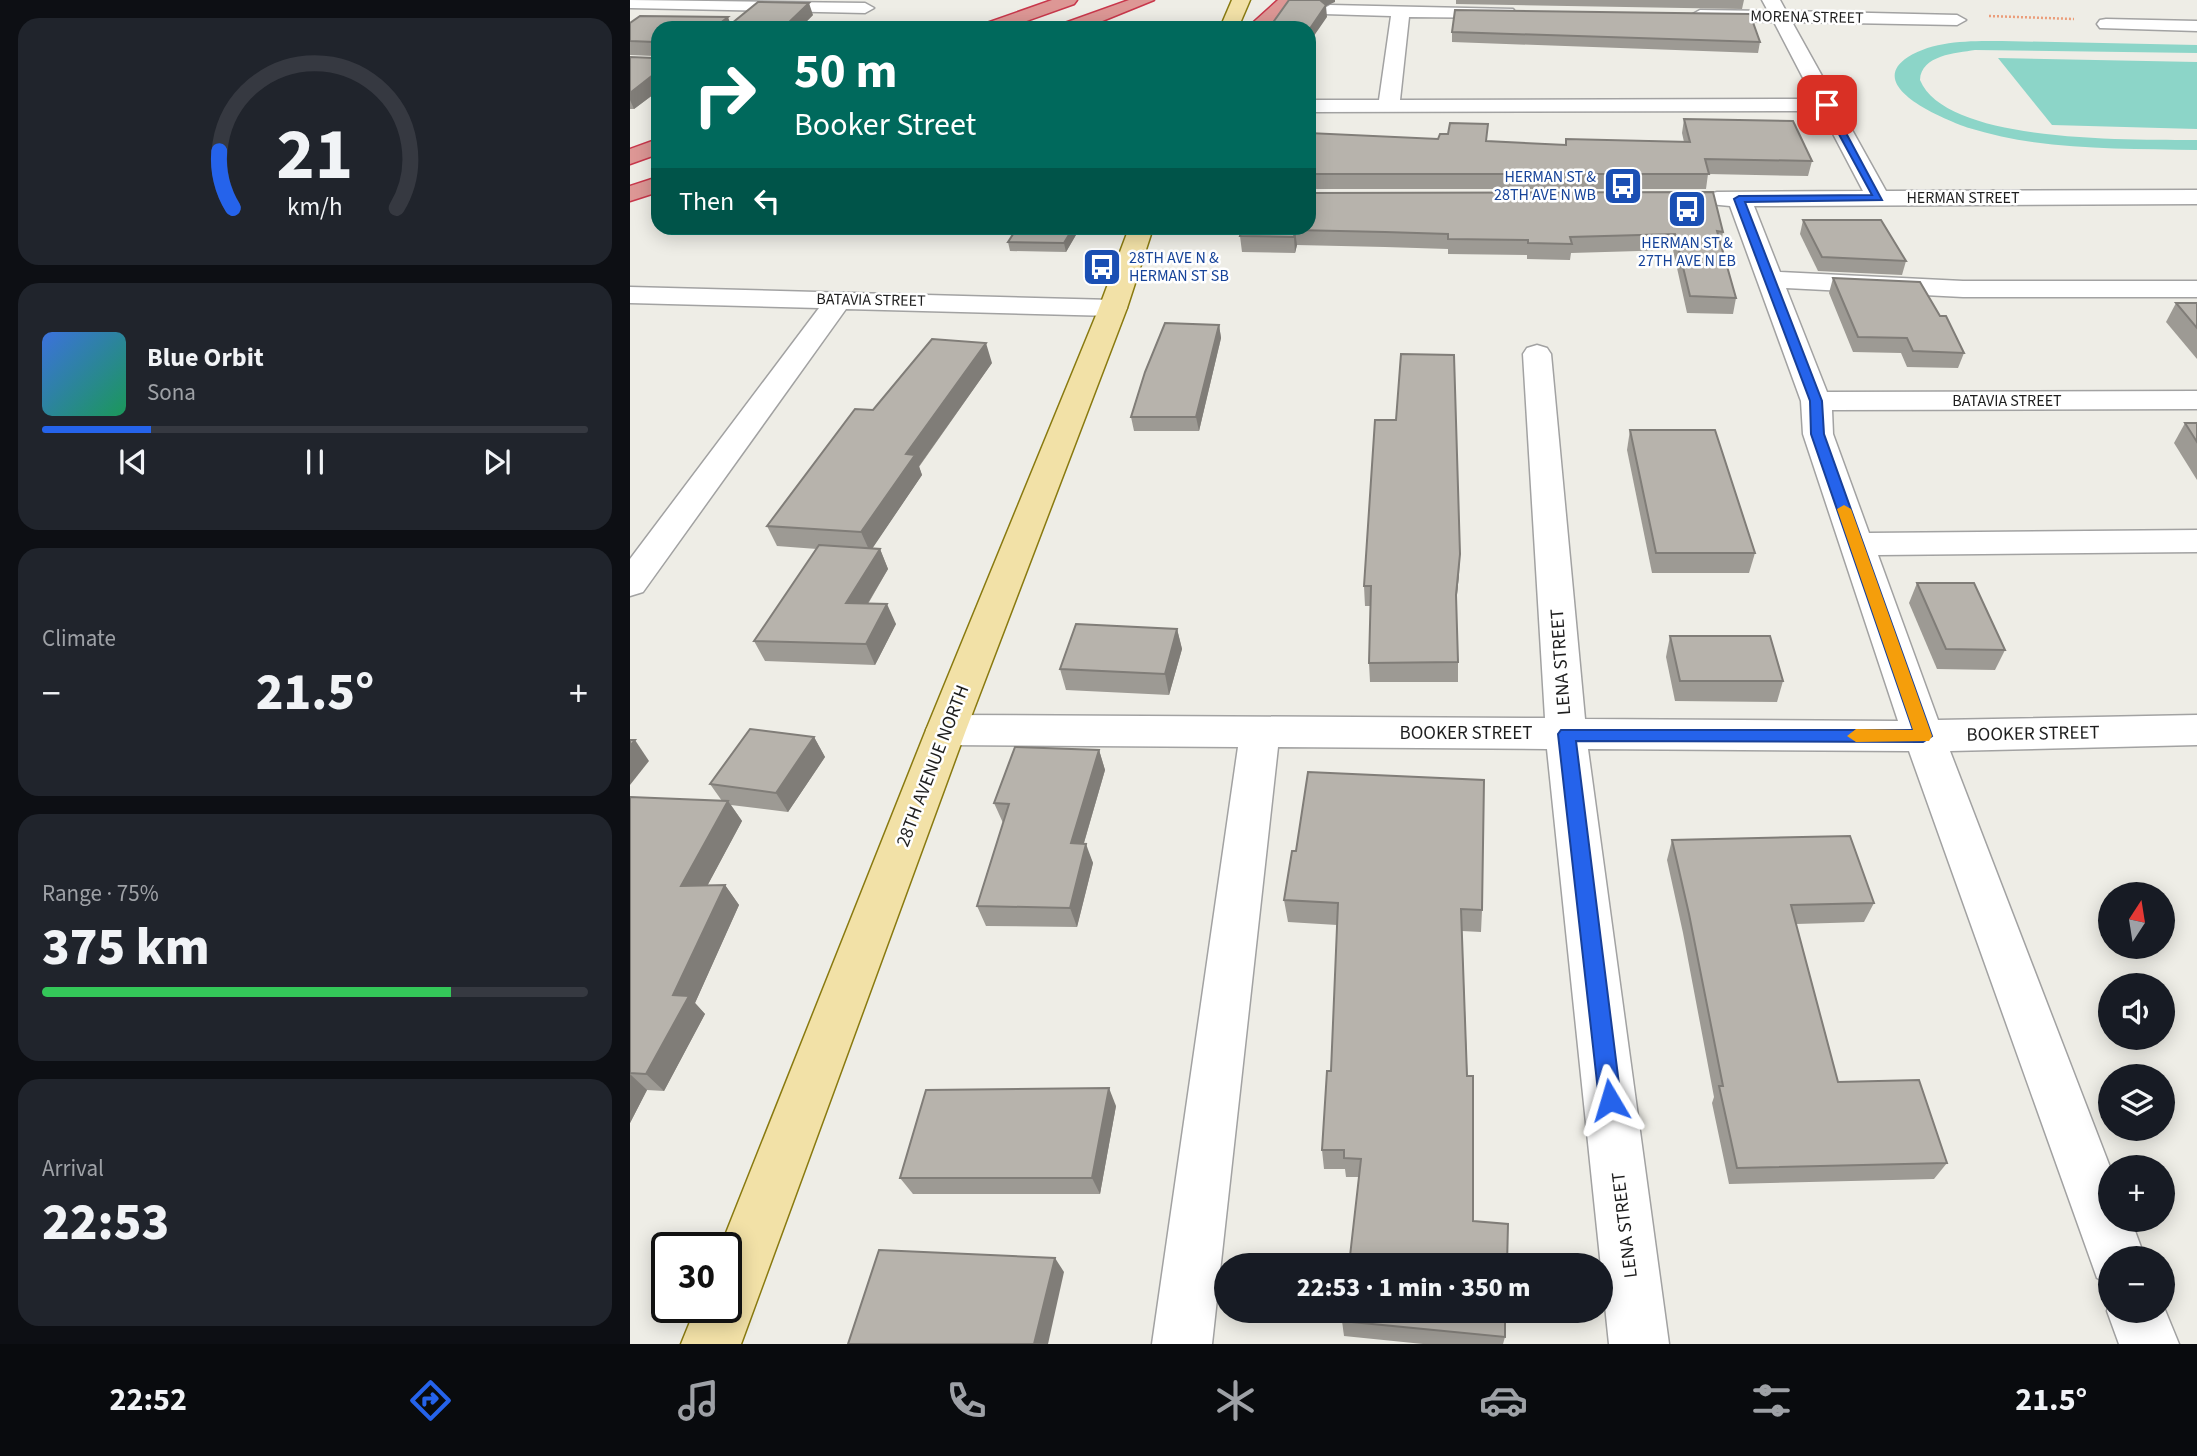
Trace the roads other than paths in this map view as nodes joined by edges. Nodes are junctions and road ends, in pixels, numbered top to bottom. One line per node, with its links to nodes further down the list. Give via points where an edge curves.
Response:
1 (1068, 0): 15 (highway)
2 (1145, 0): 16 (highway)
3 (1241, 0): 17 (main road)
4 (1288, 0): 18 (highway)
5 (689, 1): 6 (street); 7 (street)
6 (630, 4)
7 (869, 4): 14 (street)
8 (1775, 8): 12 (street, MORENA STREET); 13 (street, MORENA STREET); 22 (street)
9 (1330, 10): 10 (street)
10 (1401, 11): 11 (street); 21 (street)
11 (1528, 13)
12 (1679, 15)
13 (1957, 20)
14 (850, 21)
15 (1010, 21)
16 (1087, 21)
17 (1232, 21)
18 (1264, 21)
19 (2106, 24): 20 (street)
20 (2197, 26)
21 (1389, 105): 22 (street); 23 (street)
22 (1827, 105): 29 (street)
23 (1316, 106)
24 (651, 148): 25 (highway)
25 (630, 156)
26 (651, 186): 27 (highway)
27 (630, 194)
28 (2197, 197): 29 (street, HERMAN STREET)
29 (1878, 198): 31 (street, HERMAN STREET)
30 (1698, 199): 31 (street, HERMAN STREET)
31 (1739, 199): 33 (street)
32 (1139, 235): 37 (main road, 28TH AVENUE NORTH)
33 (1768, 279): 34 (street, via 1964,289); 40 (street)
34 (2197, 289)
35 (630, 295): 36 (street, BATAVIA STREET)
36 (841, 299): 37 (street, BATAVIA STREET); 43 (street)
37 (1113, 308): 44 (main road, 28TH AVENUE NORTH)
38 (1537, 354): 47 (street, LENA STREET)
39 (2197, 400): 40 (street, BATAVIA STREET)
40 (1816, 401): 42 (street, via 1818,434)
41 (2197, 541): 42 (street)
42 (1856, 544): 48 (street)
43 (630, 584)
44 (946, 730): 46 (street, BOOKER STREET); 50 (main road, 28TH AVENUE NORTH)
45 (2197, 730): 48 (street, BOOKER STREET)
46 (1260, 732): 47 (street, BOOKER STREET); 54 (street)
47 (1566, 734): 48 (street, BOOKER STREET); 55 (street, LENA STREET)
48 (1923, 736): 49 (street)
49 (2113, 1246)
50 (742, 1264)
51 (719, 1323): 53 (main road, 28TH AVENUE NORTH)
52 (2140, 1323): 56 (street)
53 (711, 1344)
54 (1182, 1344)
55 (1639, 1344)
56 (2148, 1344)

